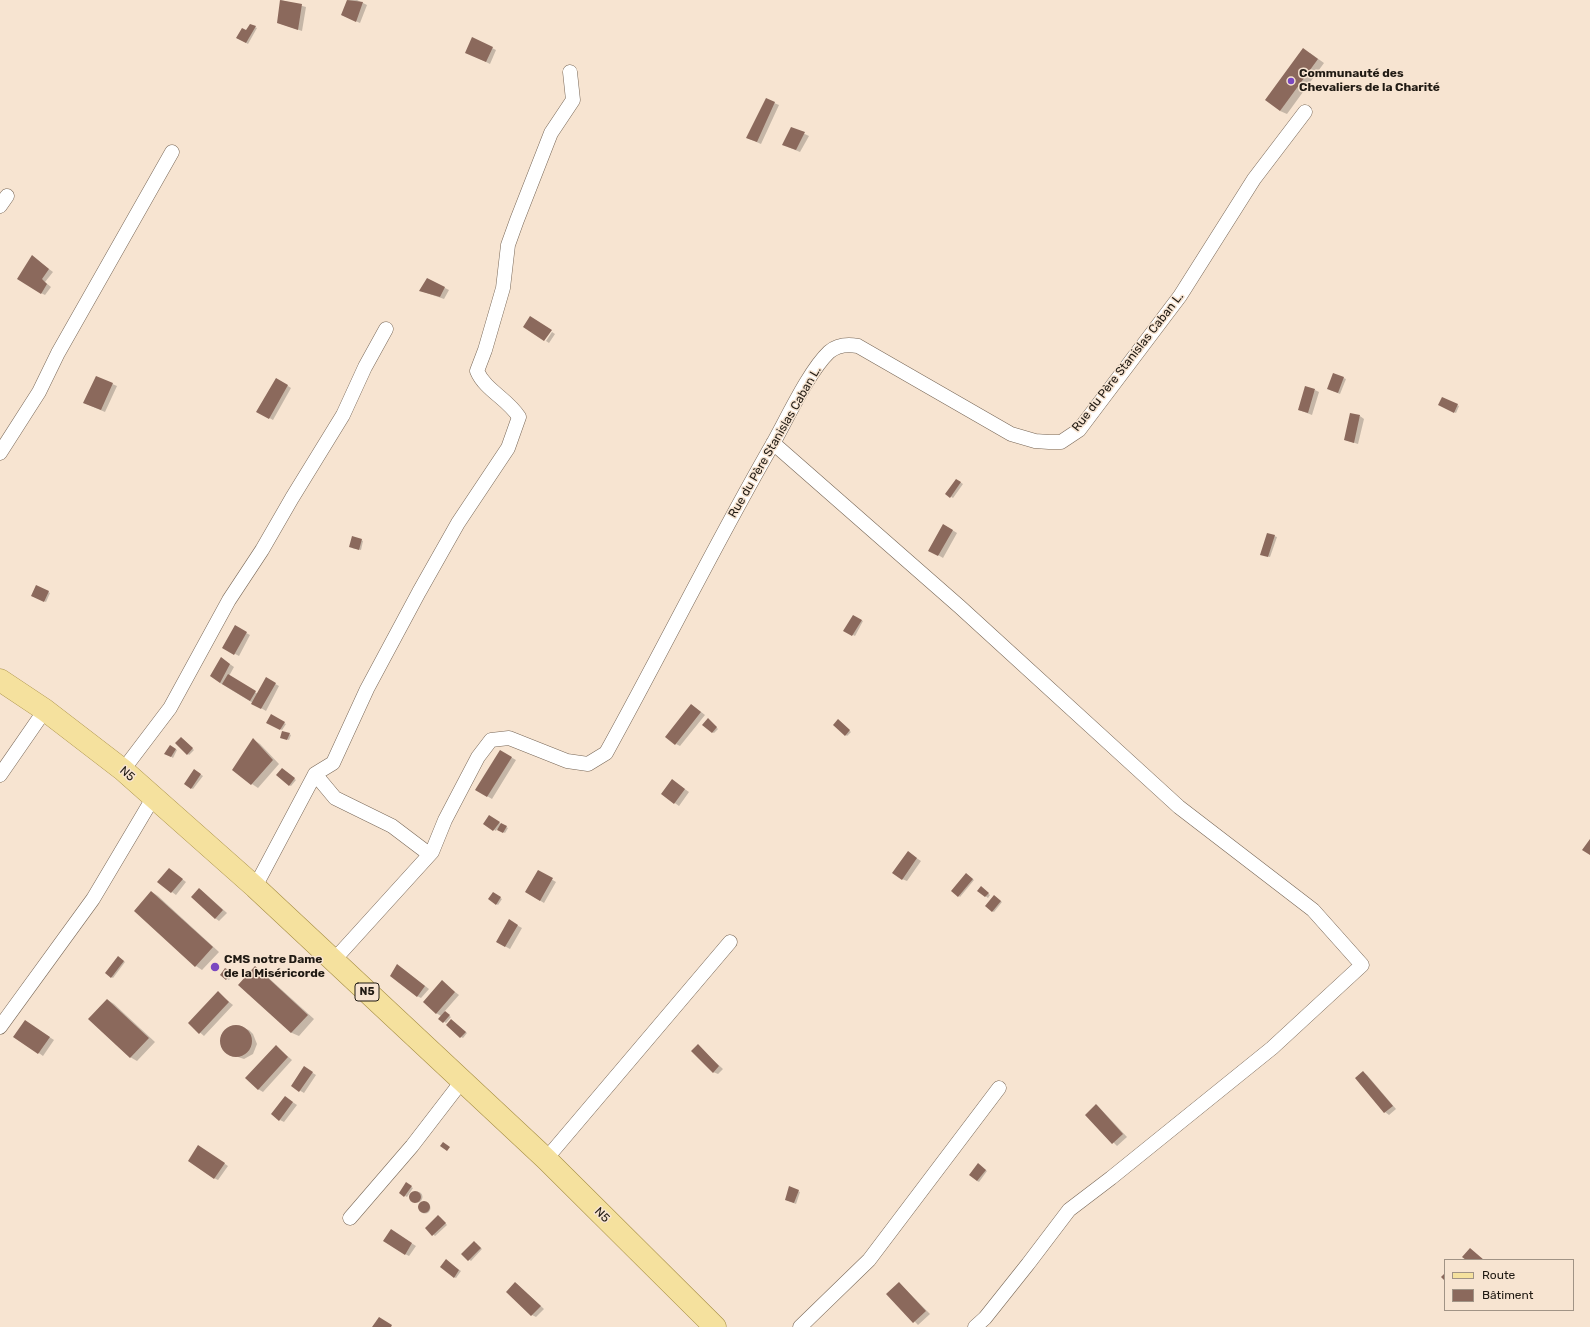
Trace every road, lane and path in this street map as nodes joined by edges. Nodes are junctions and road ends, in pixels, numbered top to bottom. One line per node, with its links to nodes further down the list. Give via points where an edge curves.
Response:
1 (570, 72): 10 (street, via 573,100 551,133 508,245 503,288 486,350 477,371 480,379 512,406 519,417 508,448 458,523 419,592 367,689 333,763)
2 (1305, 112): 5 (street, Rue du Père Stanislas Caban L., via 1254,179 1180,296 1079,430 1070,437 1061,442 1049,442 1011,434 858,346 843,345 831,351 821,362)
3 (172, 152): 6 (street, via 58,352 38,392)
4 (386, 329): 9 (street, via 343,415 229,600 170,708)
5 (773, 444): 13 (street, Rue du Père Stanislas Caban L., via 712,552 606,754 588,764 567,761 509,738 491,740 478,757); 24 (street, via 960,607 1180,807 1313,910 1362,965 1272,1048 1069,1210)
6 (0, 453)
7 (0, 680): 8 (main road, N5 / N5)
8 (45, 710): 9 (main road, N5 / N5); 11 (street)
9 (123, 770): 12 (main road, N5 / N5)
10 (315, 774): 13 (street, via 335,798 392,826); 14 (street)
11 (0, 775)
12 (153, 798): 14 (main road, N5 / N5); 17 (street, via 93,899)
13 (429, 854): 16 (street, Rue du Père Stanislas Caban L.)
14 (255, 887): 16 (main road, N5 / N5)
15 (730, 942): 20 (street)
16 (334, 960): 18 (main road, N5 / N5)
17 (0, 1027)
18 (462, 1081): 20 (main road, N5 / N5); 21 (street, via 412,1146)
19 (999, 1088): 23 (street, via 869,1260)
20 (546, 1159): 22 (main road, N5 / N5)
21 (350, 1218)
22 (715, 1327)
23 (800, 1327)
24 (975, 1327)

